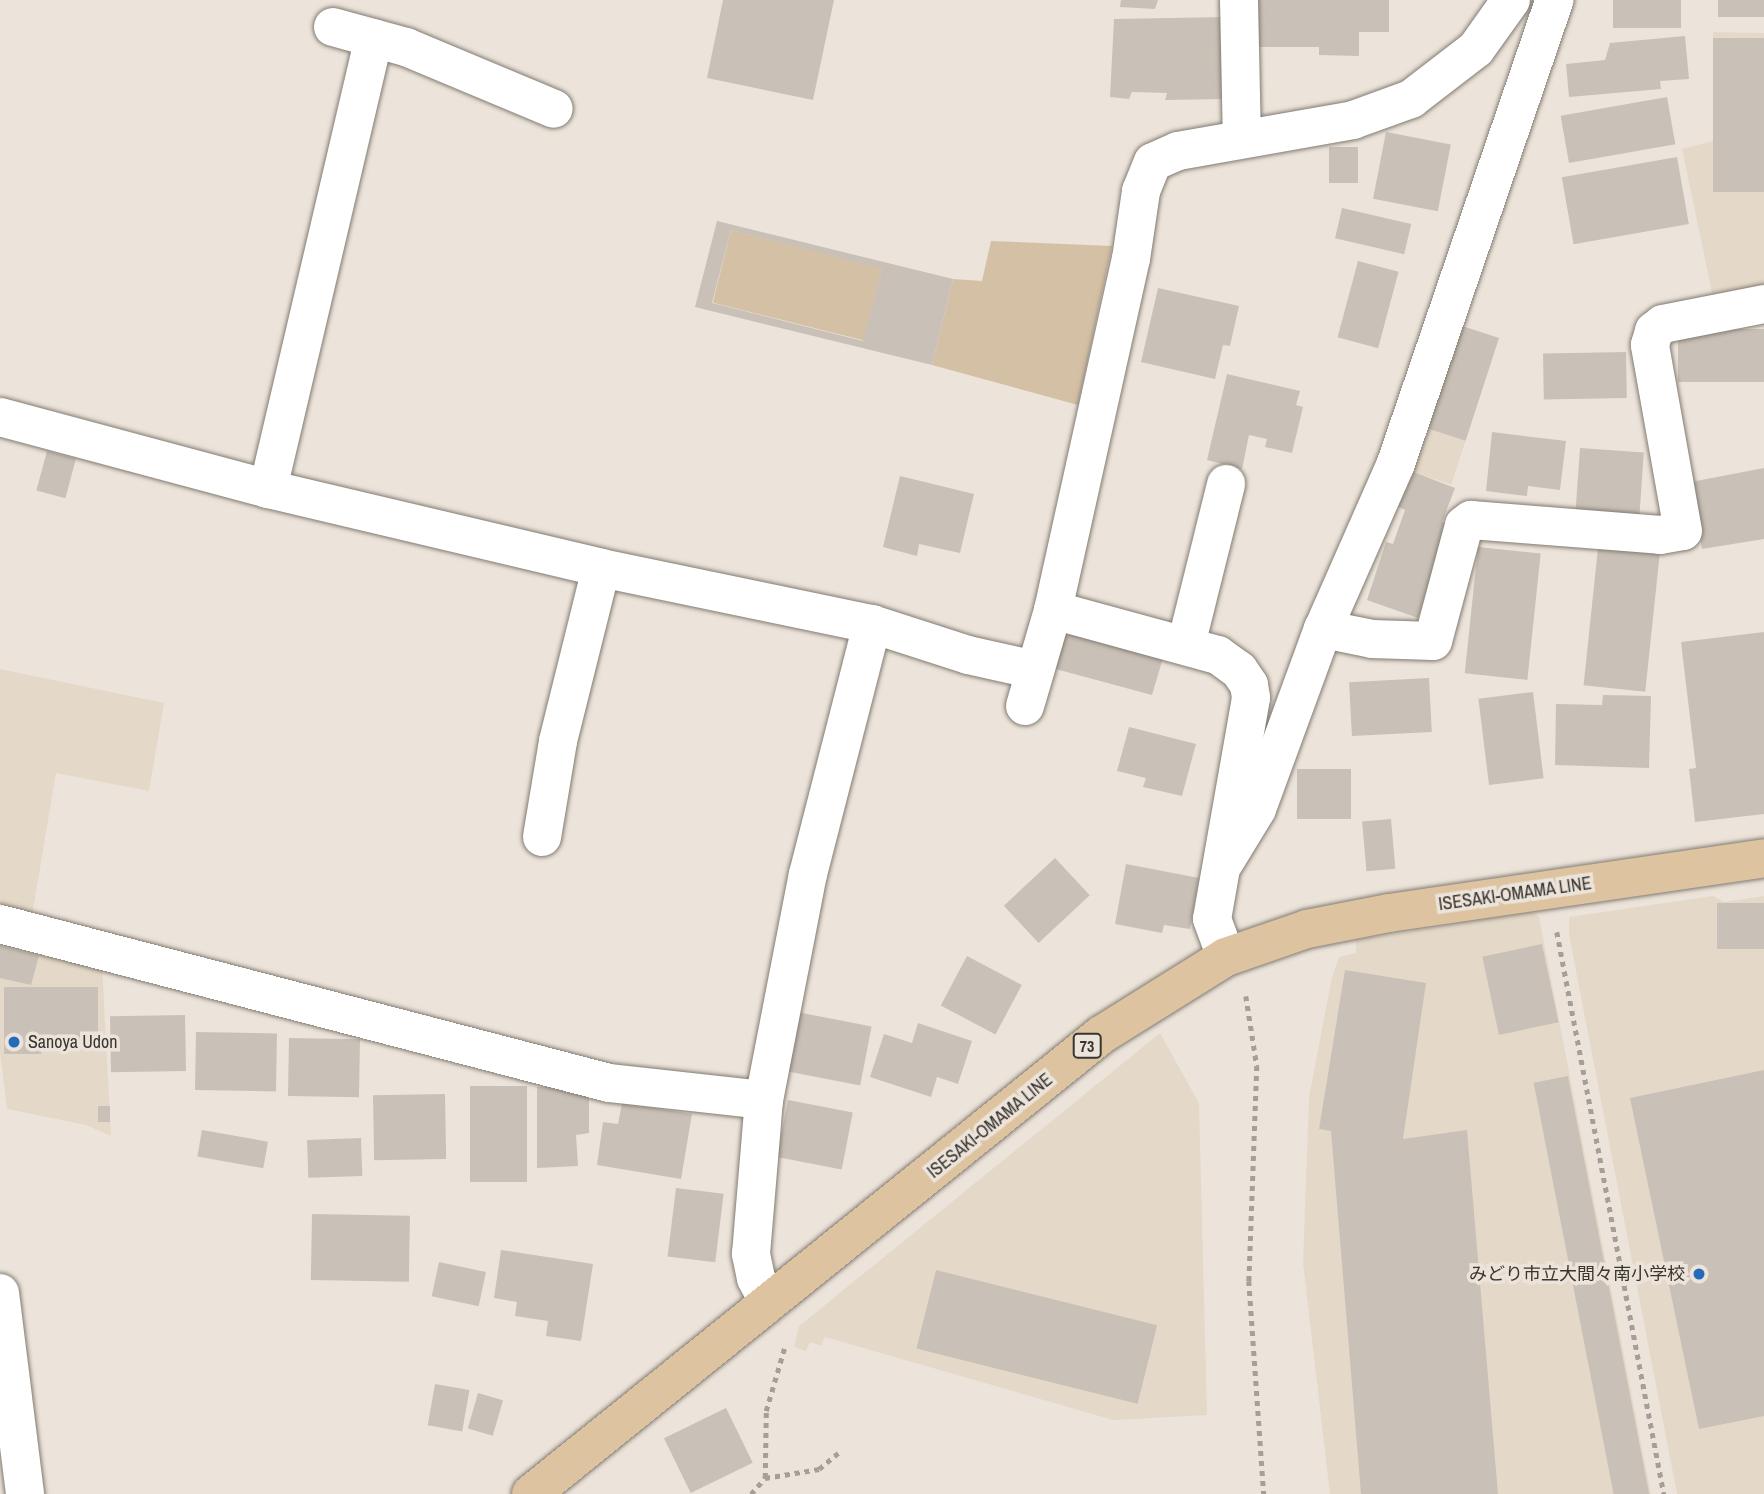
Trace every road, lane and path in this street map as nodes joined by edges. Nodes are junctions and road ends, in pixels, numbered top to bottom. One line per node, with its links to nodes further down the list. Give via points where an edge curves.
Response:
1 (1239, 0): 9 (street)
2 (1476, 0): 7 (street)
3 (1511, 0): 7 (street)
4 (1555, 0): 17 (street, via 1395,466)
5 (333, 27): 6 (street)
6 (374, 38): 8 (street); 13 (street)
7 (1476, 49): 9 (street, via 1435,85 1386,111)
8 (554, 108)
9 (1242, 139): 15 (street, via 1165,155 1148,170)
10 (1764, 304): 17 (street, via 1663,324 1654,331 1650,345 1683,531 1660,535 1471,520 1464,525 1433,641 1371,639)
11 (0, 417): 13 (street)
12 (1226, 484): 18 (street)
13 (268, 489): 14 (street)
14 (601, 568): 16 (street); 21 (street, via 558,741)
15 (1053, 610): 18 (street); 19 (street)
16 (872, 624): 19 (street); 27 (street, via 808,874)
17 (1323, 629): 23 (street, via 1257,808)
18 (1186, 645): 23 (street, via 1218,654 1239,670 1251,698)
19 (1035, 670): 20 (street)
20 (1025, 706)
21 (542, 837)
22 (1764, 858): 26 (main road, ISESAKI-OMAMA LINE / 73, via 1389,913 1307,929)
23 (1224, 863): 26 (street, via 1212,919)
24 (0, 924): 27 (street, via 609,1083)
25 (1556, 927): 37 (path)
26 (1226, 957): 29 (main road, ISESAKI-OMAMA LINE / 73, via 1101,1035); 36 (path, via 1248,1000 1257,1066 1250,1280)
27 (764, 1100): 29 (street, via 751,1254)
28 (0, 1293): 33 (street)
29 (768, 1301): 34 (main road, ISESAKI-OMAMA LINE / 73)
30 (784, 1342): 32 (path, via 766,1411)
31 (838, 1453): 32 (path, via 819,1469)
32 (765, 1478): 35 (path)
33 (25, 1494)
34 (531, 1494)
35 (751, 1494)
36 (1264, 1494)
37 (1664, 1494)

